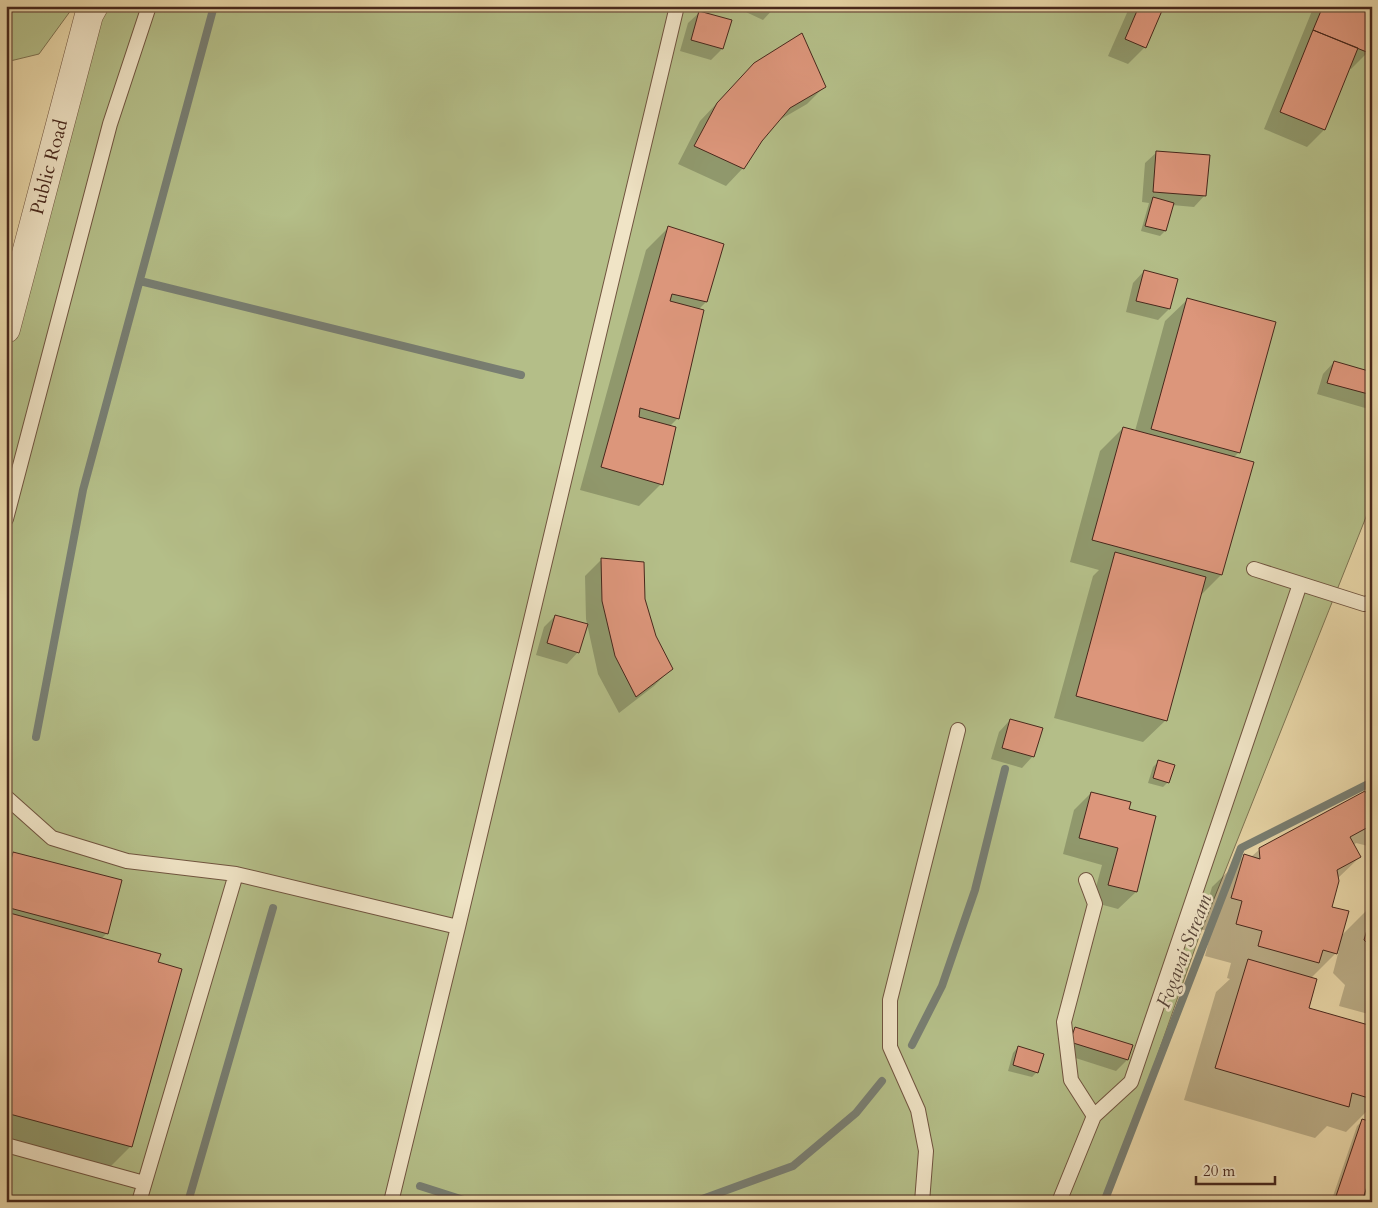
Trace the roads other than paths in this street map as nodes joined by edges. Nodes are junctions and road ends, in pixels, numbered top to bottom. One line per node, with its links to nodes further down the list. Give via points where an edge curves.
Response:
1 (94, 6): 4 (street, Public Road)
2 (149, 6): 5 (lane, via 110,124)
3 (677, 6): 13 (lane)
4 (6, 329)
5 (6, 519)
6 (1254, 569): 7 (lane)
7 (1300, 584): 8 (lane, via 1364,604); 14 (lane, via 1131,1082)
8 (1372, 602)
9 (958, 730): 19 (lane, via 890,1000 890,1047 918,1110 926,1151)
10 (6, 797): 11 (lane, via 52,838 127,861)
11 (236, 874): 13 (lane); 16 (lane)
12 (1086, 880): 14 (lane, via 1095,904 1064,1022 1071,1080)
13 (458, 927): 18 (lane)
14 (1094, 1116): 20 (lane)
15 (6, 1145): 16 (lane)
16 (144, 1184): 17 (lane)
17 (139, 1202)
18 (391, 1202)
19 (922, 1202)
20 (1059, 1202)

